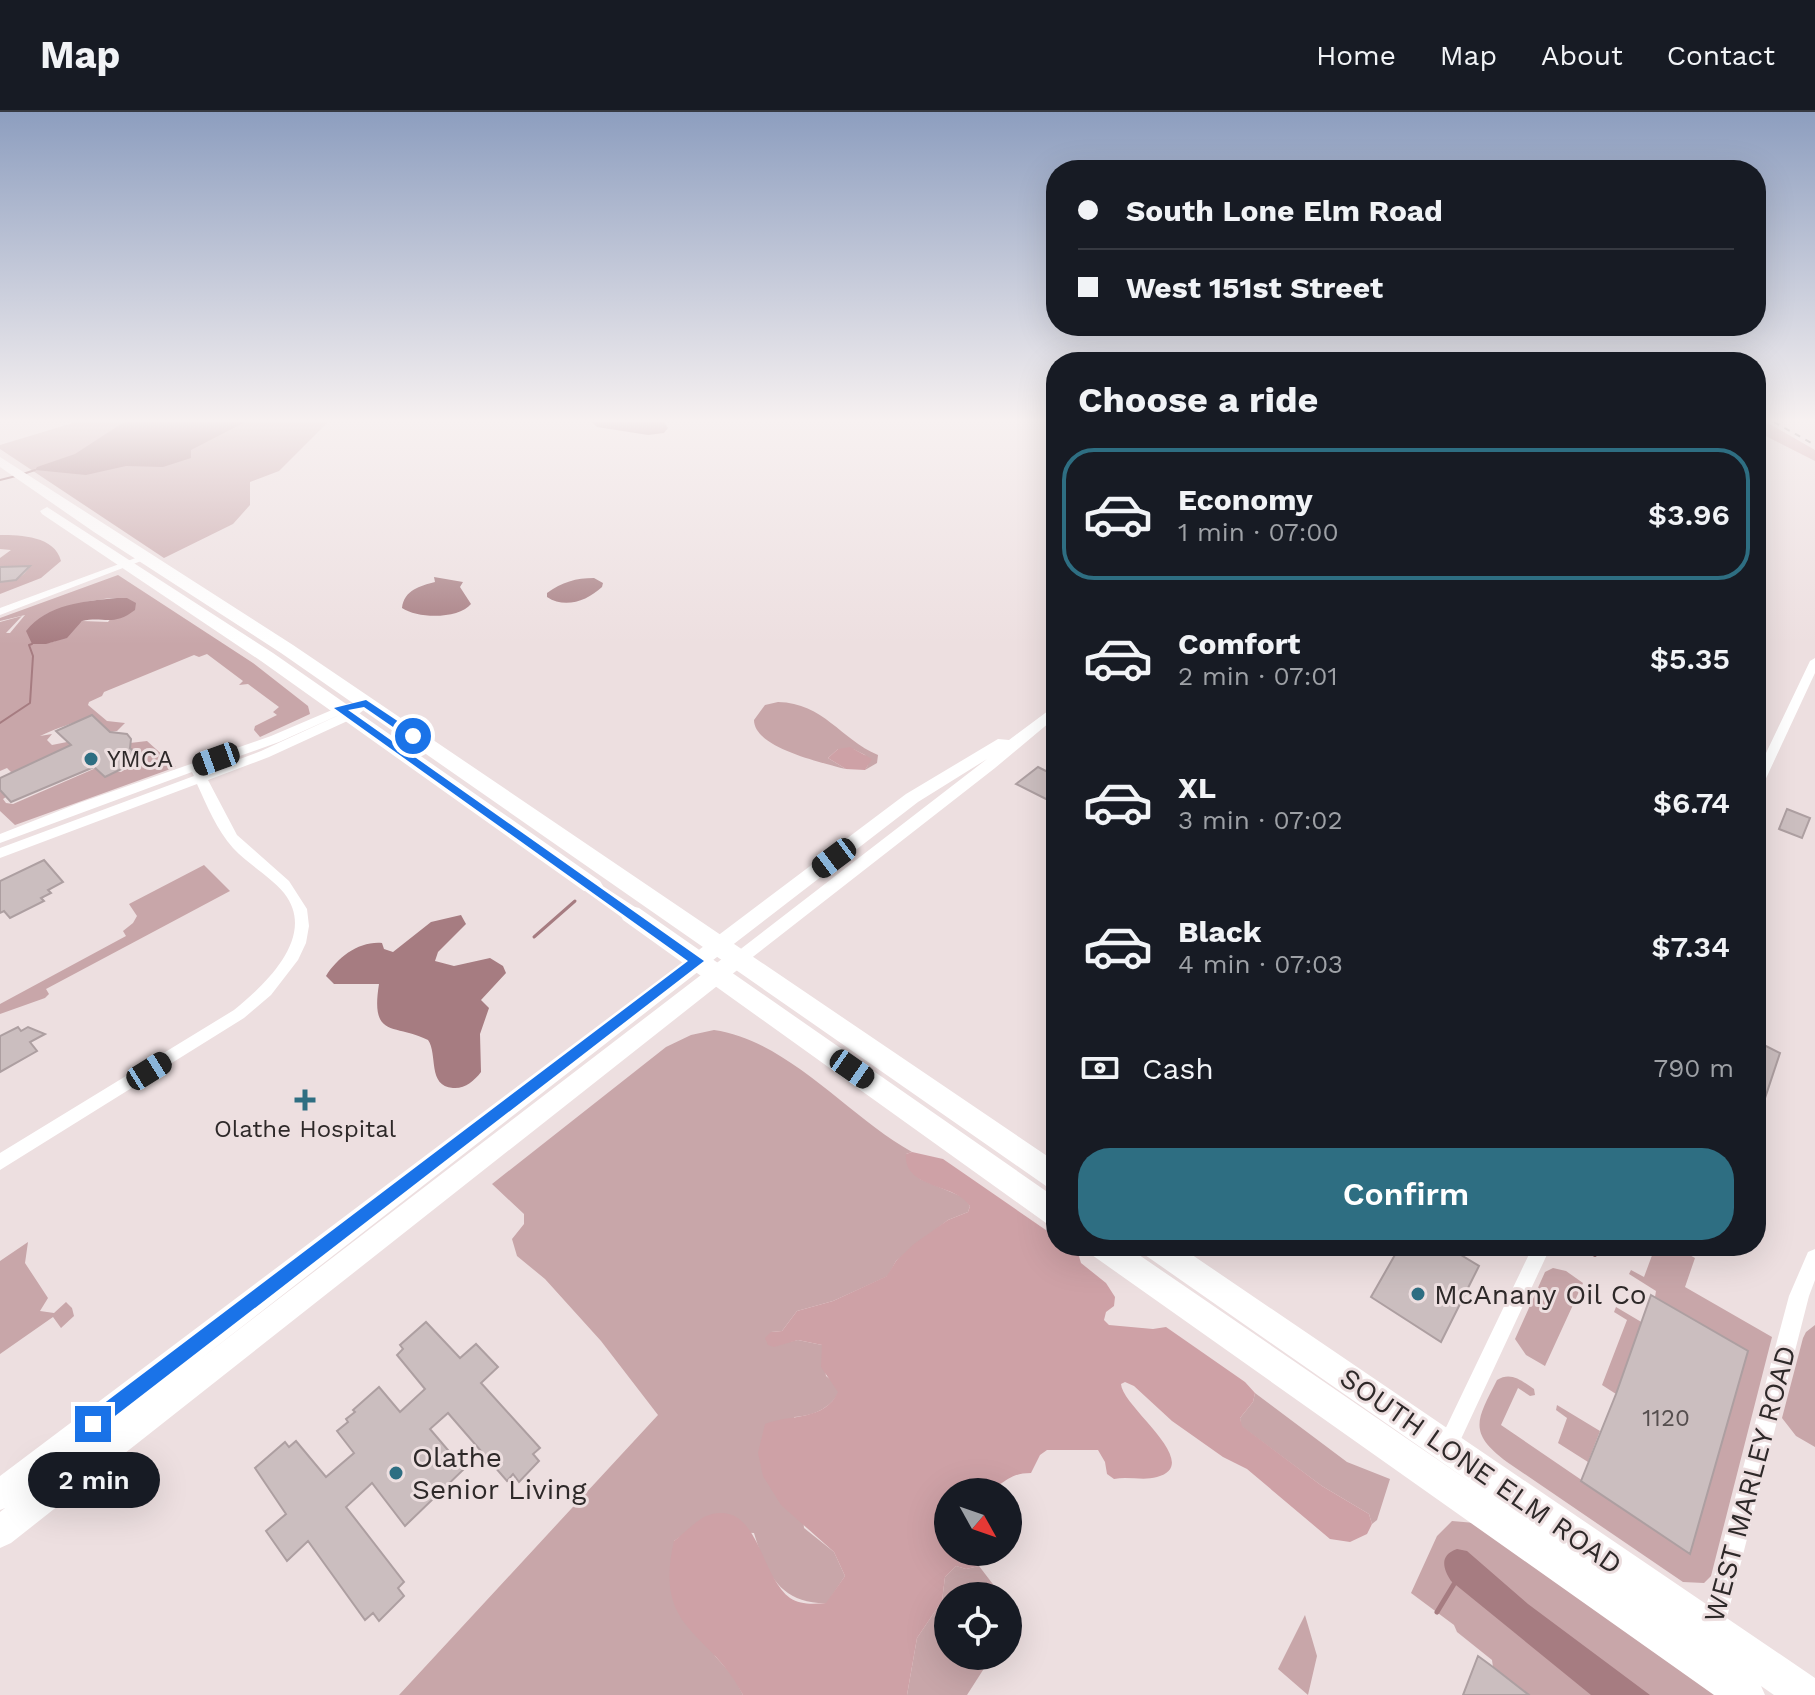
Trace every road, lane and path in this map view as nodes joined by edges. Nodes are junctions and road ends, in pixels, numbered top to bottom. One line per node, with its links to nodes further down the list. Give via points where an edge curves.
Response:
1 (25, 496): 4 (main road)
2 (50, 496): 3 (main road)
3 (144, 558): 4 (street); 8 (main road)
4 (126, 564): 5 (street); 6 (street); 8 (main road)
5 (0, 606)
6 (0, 612)
7 (1815, 661): 10 (street)
8 (352, 709): 11 (street, via 265,754); 14 (main road); 16 (main road)
9 (1046, 717): 16 (street, via 989,765)
10 (1766, 766)
11 (198, 772): 12 (street, via 84,806); 13 (street); 17 (street, via 231,837 298,903 301,924 293,955 265,993 231,1019)
12 (0, 839)
13 (0, 853)
14 (592, 886): 15 (main road)
15 (631, 914): 16 (main road)
16 (718, 960): 18 (main road); 19 (main road); 24 (main road)
17 (0, 1162)
18 (1046, 1171)
19 (1046, 1206)
20 (1116, 1256): 29 (main road, SOUTH LONE ELM ROAD)
21 (1170, 1256): 25 (main road, SOUTH LONE ELM ROAD)
22 (1537, 1256): 25 (street)
23 (1815, 1258): 28 (street, WEST MARLEY ROAD, via 1799,1296)
24 (101, 1436): 26 (main road); 27 (main road)
25 (1447, 1447): 28 (main road, SOUTH LONE ELM ROAD)
26 (0, 1495)
27 (0, 1532)
28 (1712, 1630): 29 (street, WEST MARLEY ROAD); 31 (main road, SOUTH LONE ELM ROAD)
29 (1702, 1664): 30 (main road, SOUTH LONE ELM ROAD)
30 (1746, 1695)
31 (1807, 1695)

